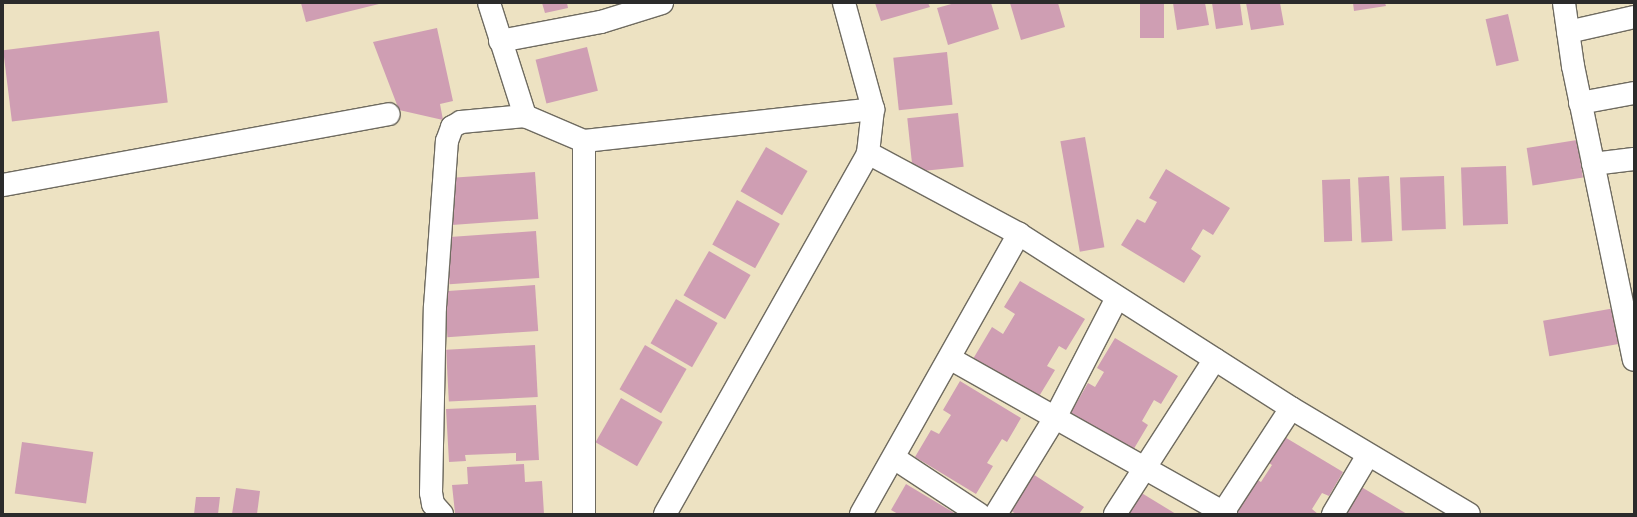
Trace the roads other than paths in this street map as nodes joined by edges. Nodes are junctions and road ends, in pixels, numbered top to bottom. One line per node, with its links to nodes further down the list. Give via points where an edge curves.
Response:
1 (489, 3): 8 (street)
2 (662, 3): 5 (street)
3 (844, 3): 11 (street)
4 (1564, 3): 7 (street)
5 (599, 12): 8 (street)
6 (1634, 18): 7 (street)
7 (1568, 32): 10 (street)
8 (500, 41): 13 (street)
9 (1634, 93): 10 (street)
10 (1580, 103): 17 (street)
11 (873, 108): 14 (street); 15 (street)
12 (389, 114): 18 (street)
13 (525, 116): 14 (street); 31 (street, via 461,122 452,127 446,141 435,307 431,493 433,504)
14 (584, 141): 32 (street)
15 (868, 153): 19 (street); 33 (street)
16 (1634, 159): 17 (street)
17 (1593, 164): 23 (street)
18 (3, 185)
19 (1019, 234): 20 (street); 21 (street)
20 (1117, 298): 22 (street); 25 (street)
21 (951, 359): 25 (street); 27 (street)
22 (1214, 359): 24 (street); 28 (street)
23 (1634, 360)
24 (1291, 408): 26 (street); 30 (street)
25 (1056, 416): 28 (street); 36 (street)
26 (1368, 455): 29 (street); 38 (street)
27 (894, 458): 34 (street); 35 (street)
28 (1145, 467): 30 (street); 37 (street)
29 (1456, 511)
30 (1224, 513)
31 (442, 514)
32 (584, 514)
33 (665, 514)
34 (861, 514)
35 (979, 514)
36 (996, 514)
37 (1115, 514)
38 (1333, 514)

